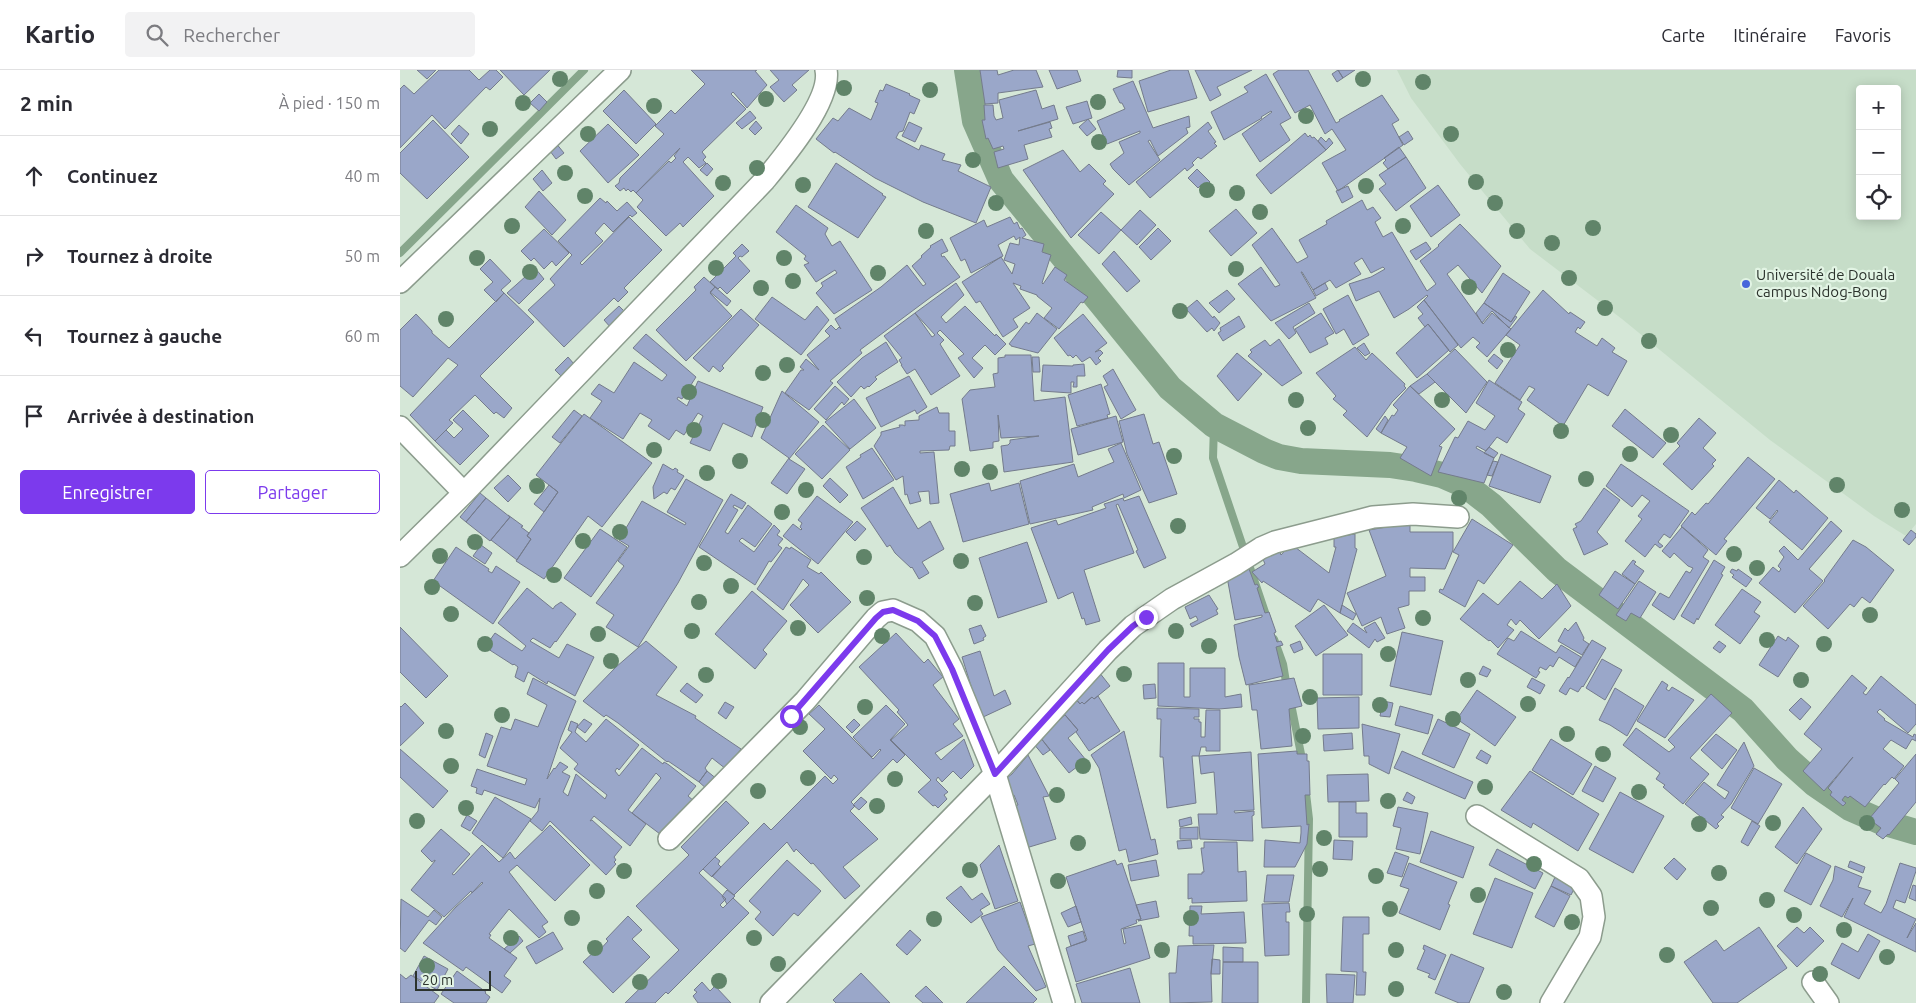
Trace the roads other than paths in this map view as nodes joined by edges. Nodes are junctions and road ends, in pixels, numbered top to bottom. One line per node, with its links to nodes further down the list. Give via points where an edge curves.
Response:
1 (620, 70): 3 (street)
2 (826, 70): 5 (street, via 824,90 798,140 764,180)
3 (400, 282)
4 (400, 427): 5 (street)
5 (464, 493): 7 (street)
6 (1458, 517): 8 (street, via 1413,514 1373,517 1261,548 1172,599 1133,626)
7 (400, 556)
8 (995, 774): 10 (street, via 935,636 918,621 893,610 883,612 805,701); 13 (street); 14 (street)
9 (1477, 816): 12 (street, via 1579,879 1591,896 1594,916 1590,937)
10 (669, 839)
11 (1813, 982): 15 (street)
12 (1561, 998)
13 (771, 1003)
14 (1064, 1003)
15 (1828, 1003)

